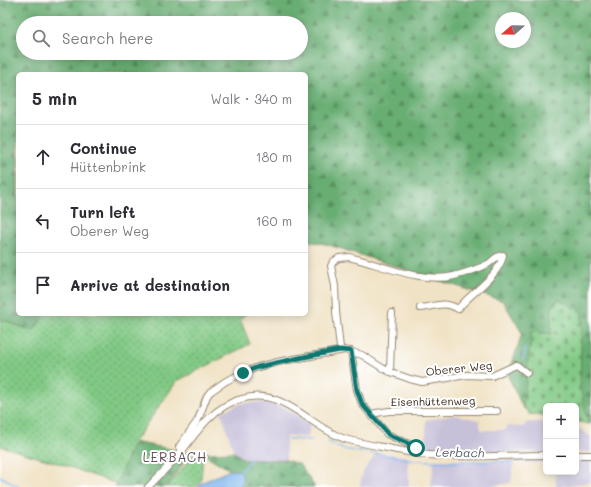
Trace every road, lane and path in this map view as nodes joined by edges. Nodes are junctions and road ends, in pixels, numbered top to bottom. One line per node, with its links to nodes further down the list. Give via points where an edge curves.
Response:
1 (420, 308): 3 (street, via 440,303 453,305 458,309 499,266 503,255 495,256 488,264 442,278 415,274 349,257 339,258 331,267 335,283)
2 (392, 313): 5 (street)
3 (340, 348)
4 (351, 351): 5 (street, Oberer Weg); 8 (street, via 358,396); 9 (street, Oberer Weg, via 340,350 277,362 226,381 208,394 198,420 179,447)
5 (390, 372): 6 (street, Oberer Weg, via 422,382 467,375 492,376 516,365)
6 (527, 373)
7 (497, 410): 8 (street, Eisenhüttenweg, via 390,411)
8 (370, 414): 10 (street, via 389,435 413,446)
9 (181, 452): 10 (street, via 220,408 238,400 257,397 284,403 332,434 345,439); 14 (street)
10 (421, 454): 11 (street)
11 (543, 455)
12 (579, 455): 13 (street)
13 (591, 455)
14 (148, 487)

